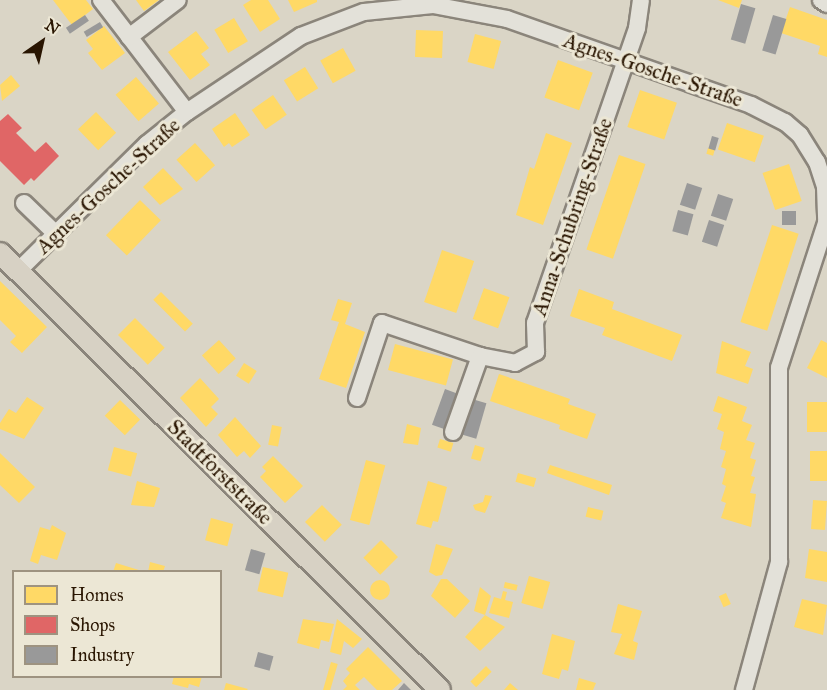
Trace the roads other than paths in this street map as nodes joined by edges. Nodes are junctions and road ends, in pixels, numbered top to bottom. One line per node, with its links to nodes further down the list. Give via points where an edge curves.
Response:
1 (101, 0): 6 (street)
2 (178, 0): 6 (street)
3 (641, 0): 7 (street)
4 (821, 0): 5 (street)
5 (827, 4)
6 (129, 37): 8 (street)
7 (625, 61): 8 (street, Agnes-Gosche-Straße, via 465,9 433,5 364,12 301,36); 13 (street, Anna-Schubring-Straße, via 535,323 536,352 514,363); 17 (street, Agnes-Gosche-Straße, via 751,105 786,122 809,147 825,187 822,242 779,368 779,562)
8 (187, 112): 10 (street, Agnes-Gosche-Straße, via 147,144)
9 (24, 203): 10 (street)
10 (56, 234): 12 (street, Agnes-Gosche-Straße)
11 (0, 253): 12 (main road, Stadtforststraße)
12 (18, 271): 16 (main road, Stadtforststraße)
13 (480, 356): 14 (street, Anna-Schubring-Straße, via 382,323); 15 (street)
14 (357, 398)
15 (453, 432)
16 (440, 690)
17 (744, 690)

